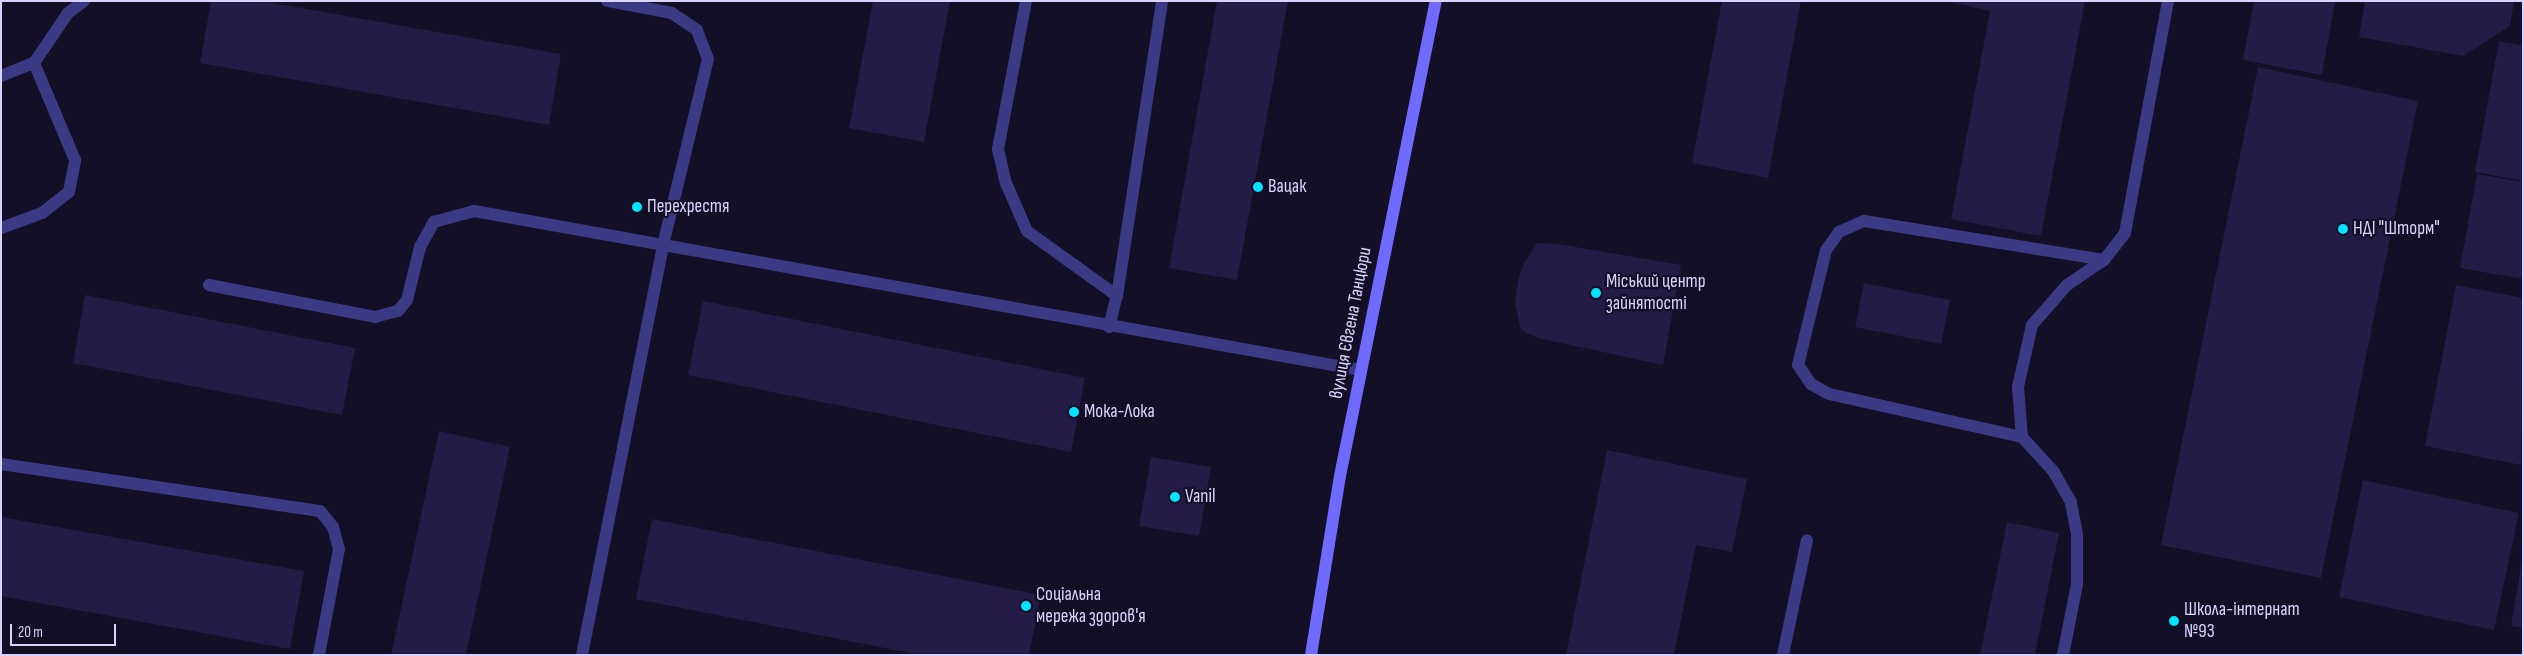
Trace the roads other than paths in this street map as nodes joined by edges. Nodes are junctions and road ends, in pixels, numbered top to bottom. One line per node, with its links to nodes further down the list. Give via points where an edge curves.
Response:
1 (84, 1): 7 (lane, via 68,13)
2 (607, 1): 10 (lane, via 672,13 697,30 708,59)
3 (1026, 1): 13 (lane, via 998,150 1006,183 1027,231)
4 (1162, 1): 13 (lane)
5 (1436, 1): 15 (street, вулиця Євгена Танцюри)
6 (2168, 1): 11 (lane, via 2126,233)
7 (34, 63): 8 (lane); 9 (lane, via 75,160 69,192 42,213)
8 (1, 76)
9 (1, 228)
10 (663, 246): 12 (lane, via 474,211 434,222 420,247 407,300 398,311 375,317); 14 (lane); 20 (lane)
11 (2104, 260): 16 (lane, via 2067,285 2032,325 2018,387); 16 (lane, via 1864,222 1839,232 1826,250 1798,364 1811,384 1828,394)
12 (209, 285)
13 (1117, 296): 14 (lane)
14 (1109, 327): 15 (lane)
15 (1360, 370): 21 (street, вулиця Євгена Танцюри)
16 (2022, 437): 23 (lane, via 2054,472 2072,502 2077,534 2076,584)
17 (1, 464): 19 (lane, via 320,511 333,527 339,549)
18 (1807, 540): 22 (lane)
19 (319, 655)
20 (582, 655)
21 (1311, 655)
22 (1783, 655)
23 (2063, 655)

